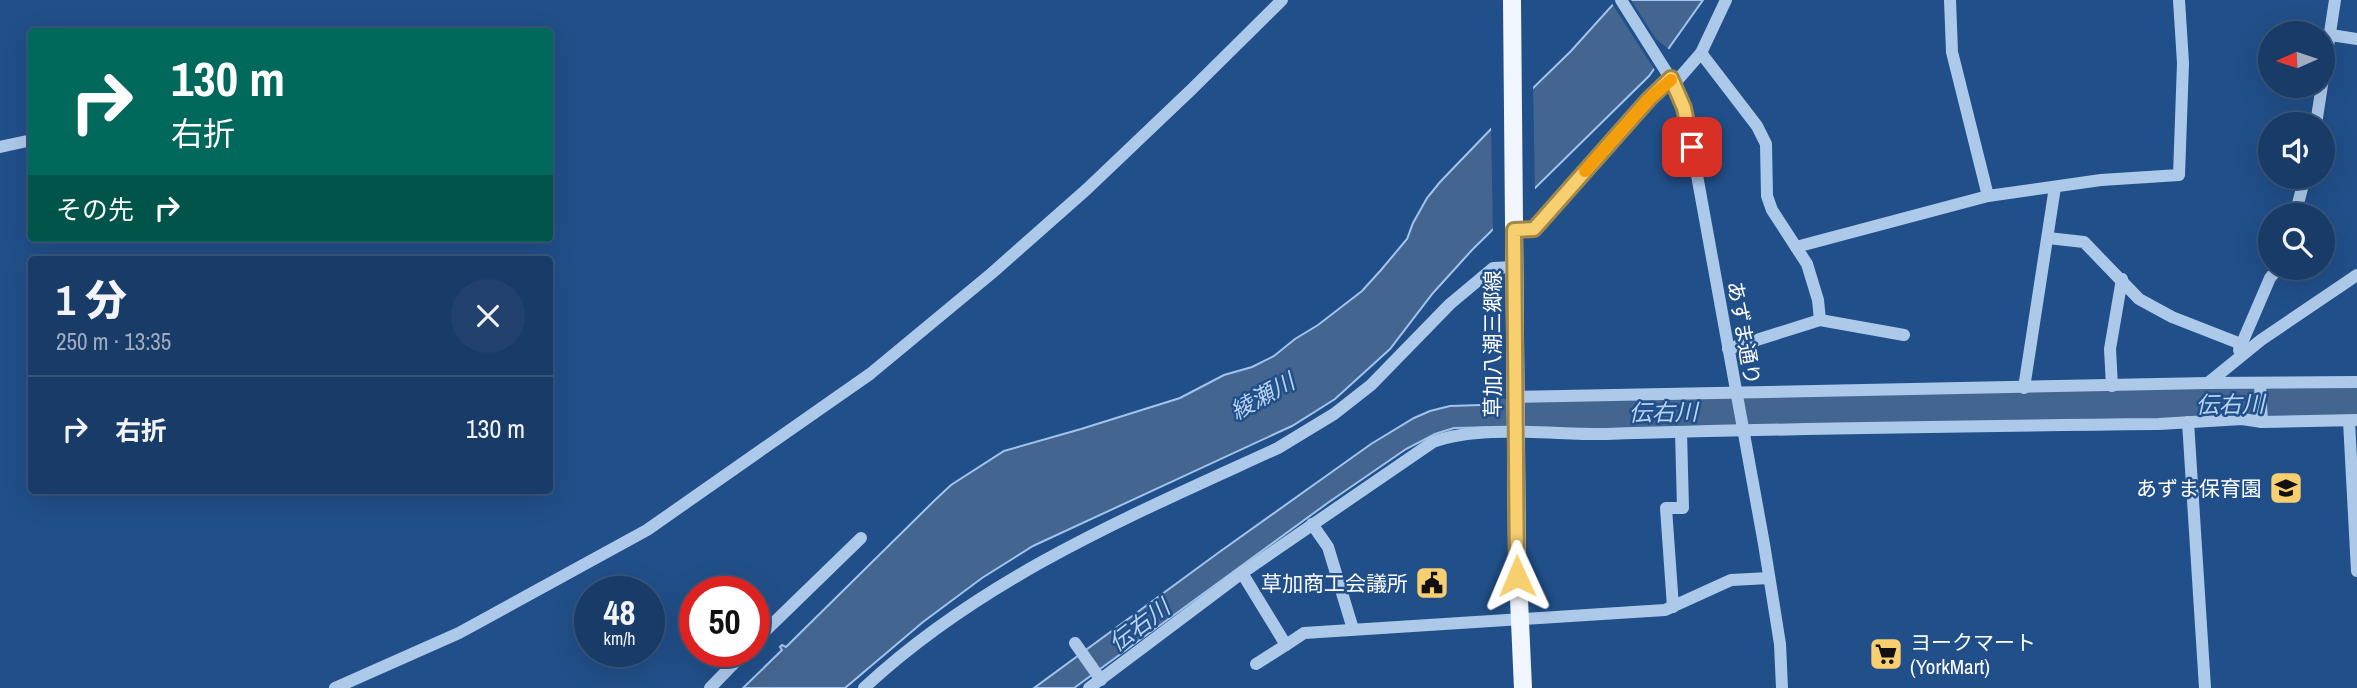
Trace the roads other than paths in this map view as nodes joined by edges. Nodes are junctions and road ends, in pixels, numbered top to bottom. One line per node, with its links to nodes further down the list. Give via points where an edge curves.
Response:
1 (1282, 0): 56 (street, via 1087,189 870,374 647,530 459,633)
2 (1512, 0): 17 (main road, 草加八潮三郷線)
3 (1621, 0): 12 (street, あずま通り)
4 (1726, 0): 11 (street)
5 (1950, 0): 16 (street, via 1952,52)
6 (2179, 0): 15 (street, via 2183,63 2179,175)
7 (2335, 0): 8 (street)
8 (2333, 21)
9 (2335, 35): 10 (street)
10 (2357, 38)
11 (1701, 53): 12 (street); 19 (street, via 1766,144 1767,196)
12 (1672, 81): 17 (street, via 1649,99 1534,229); 27 (street, あずま通り, via 1687,120)
13 (28, 140): 14 (street)
14 (0, 147)
15 (2056, 187): 16 (street); 18 (street)
16 (1988, 196): 19 (street)
17 (1514, 234): 20 (main road, 草加八潮三郷線)
18 (2048, 237): 22 (street, via 2084,242); 33 (street)
19 (1796, 247): 24 (street, via 1807,264)
20 (1514, 267): 35 (main road, 草加八潮三郷線); 58 (street, via 1493,268 1450,304 1371,384 1306,433 1098,531 1013,577 971,603)
21 (2357, 275): 28 (street)
22 (2122, 279): 26 (street, via 2139,299); 32 (street, via 2110,349)
23 (2269, 280): 26 (street)
24 (1820, 320): 25 (street); 27 (street)
25 (1904, 335)
26 (2241, 344): 28 (street)
27 (1728, 349): 34 (street, あずま通り)
28 (2235, 360): 30 (street)
29 (2357, 382): 31 (street)
30 (2208, 383): 31 (street); 32 (street)
31 (2260, 384): 38 (street)
32 (2112, 386): 33 (street)
33 (2024, 388): 34 (street)
34 (1736, 396): 35 (street); 39 (street, あずま通り)
35 (1515, 400): 40 (main road, 草加八潮三郷線)
36 (2353, 421): 38 (street); 44 (street)
37 (2188, 422): 38 (street); 39 (street); 62 (street)
38 (2262, 422)
39 (1742, 428): 41 (street); 46 (street, あずま通り)
40 (1516, 430): 41 (street, via 1576,435); 42 (street, via 1470,433 1433,442); 48 (main road, 草加八潮三郷線)
41 (1681, 432): 47 (street, via 1683,508 1666,509)
42 (1312, 524): 45 (street); 50 (street, via 1328,547)
43 (861, 538): 49 (street)
44 (2357, 571)
45 (1242, 573): 51 (street); 55 (street)
46 (1769, 579): 47 (street, via 1731,580); 61 (street, あずま通り)
47 (1673, 607): 48 (street)
48 (1518, 619): 50 (street); 60 (main road, 草加八潮三郷線)
49 (770, 626)
50 (1353, 629): 51 (street, via 1304,633)
51 (1286, 645): 53 (street)
52 (1077, 647): 55 (street)
53 (1256, 664)
54 (730, 667): 57 (street)
55 (1099, 678): 59 (street)
56 (335, 688)
57 (710, 688)
58 (864, 688)
59 (1089, 688)
60 (1523, 688)
61 (1782, 688)
62 (2205, 688)

